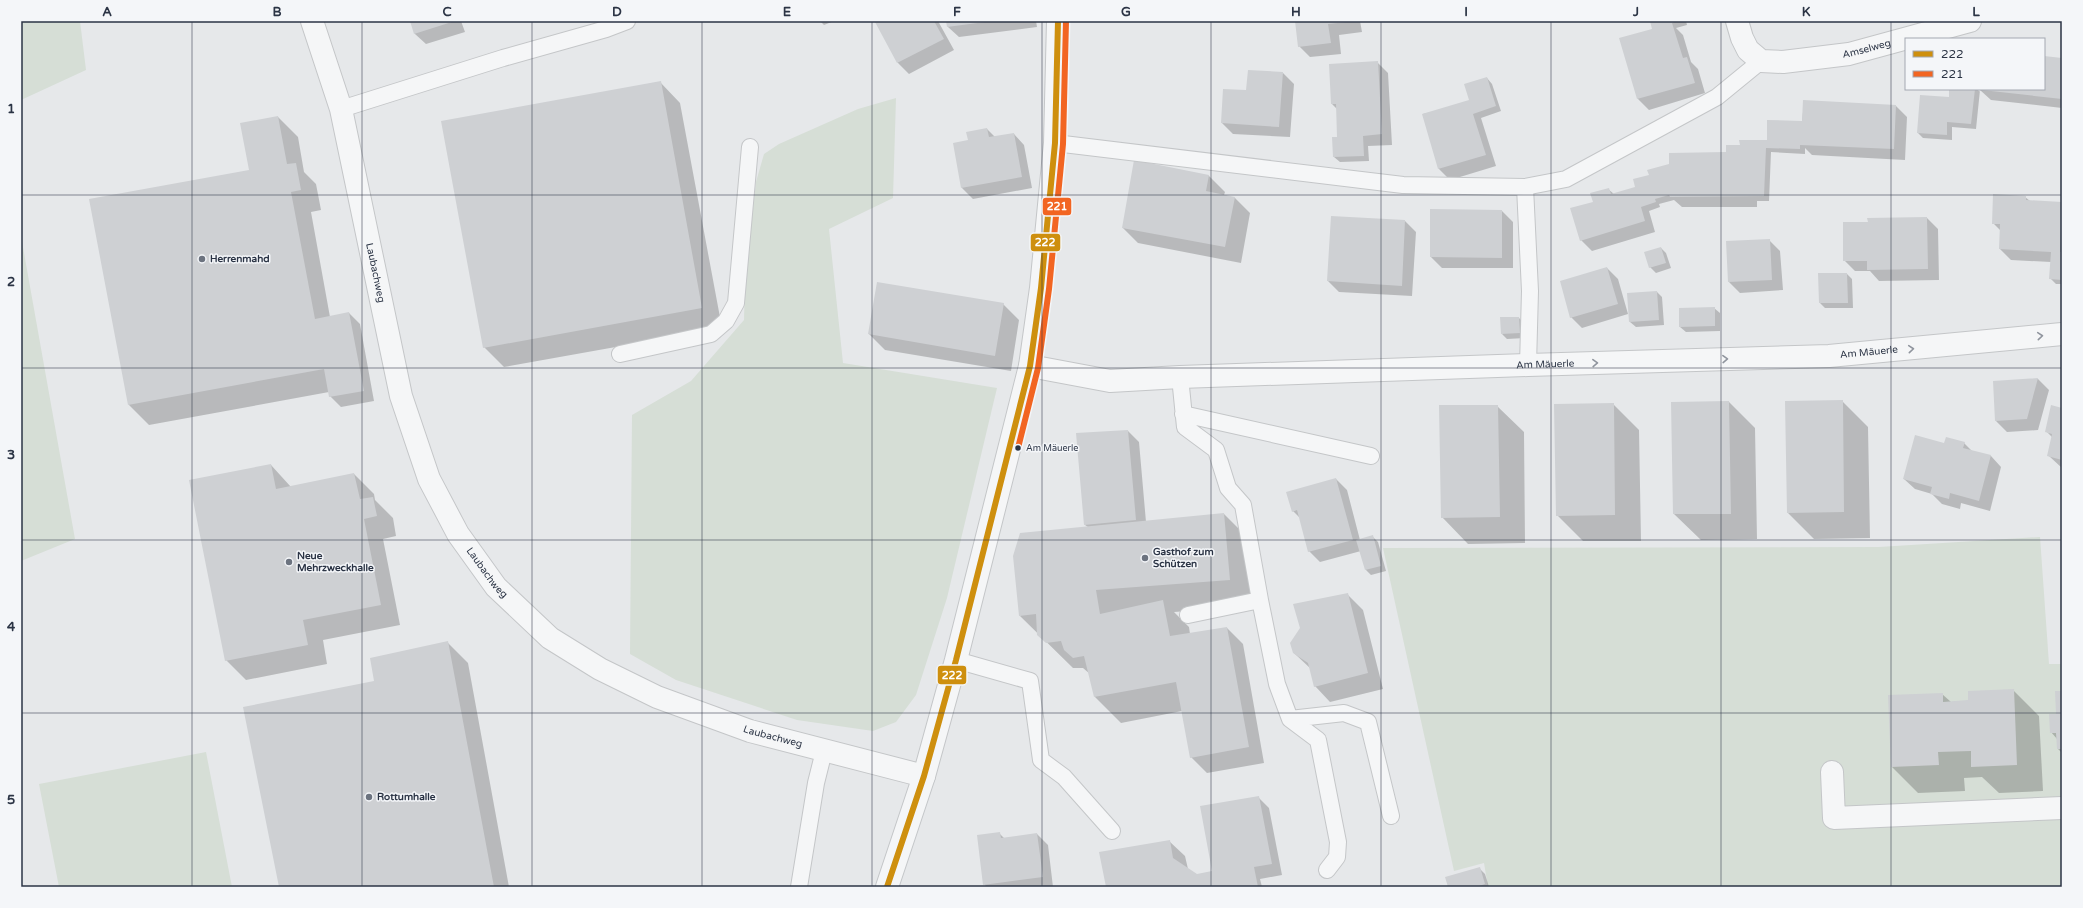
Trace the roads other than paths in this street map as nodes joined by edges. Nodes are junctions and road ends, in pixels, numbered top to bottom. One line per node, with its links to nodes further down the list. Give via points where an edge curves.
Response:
1 (312, 21): 9 (street, Laubachweg)
2 (627, 21): 9 (lane, via 606,30 503,58)
3 (1058, 21): 10 (street)
4 (1737, 21): 8 (street, via 1748,50)
5 (1970, 21): 6 (street, Amselweg)
6 (1908, 38)
7 (1905, 39): 8 (street, Amselweg, via 1849,54 1783,62)
8 (1761, 61): 12 (lane, via 1717,97 1566,179)
9 (341, 109): 24 (street, Laubachweg, via 401,396 429,479 458,534 496,587 550,638 600,669 657,697 750,732)
10 (1055, 142): 12 (lane, via 1402,185); 16 (street, via 1041,288)
11 (750, 147): 14 (lane, via 736,302 726,322 711,334)
12 (1525, 187): 15 (lane, via 1530,291)
13 (2062, 334): 15 (street, Am Mäuerle, one-way to 13, via 1829,356)
14 (620, 354)
15 (1528, 365): 17 (street, Am Mäuerle)
16 (1030, 366): 17 (street, Am Mäuerle, via 1110,381); 22 (street)
17 (1180, 377): 18 (lane)
18 (1183, 414): 19 (lane); 20 (lane, via 1185,427 1216,450 1228,488 1242,505)
19 (1371, 456)
20 (1260, 600): 21 (lane); 23 (lane, via 1277,684)
21 (1188, 615)
22 (956, 660): 26 (street); 29 (lane, via 1030,681 1041,760 1064,777)
23 (1290, 719): 28 (lane, via 1344,713 1368,722); 30 (lane, via 1318,740 1338,842 1337,857)
24 (824, 751): 26 (street, Laubachweg); 31 (lane, via 816,783)
25 (1832, 772): 27 (street, via 1834,818)
26 (924, 776): 32 (street)
27 (2062, 808)
28 (1391, 816)
29 (1112, 831)
30 (1327, 870)
31 (799, 887)
32 (887, 887)

